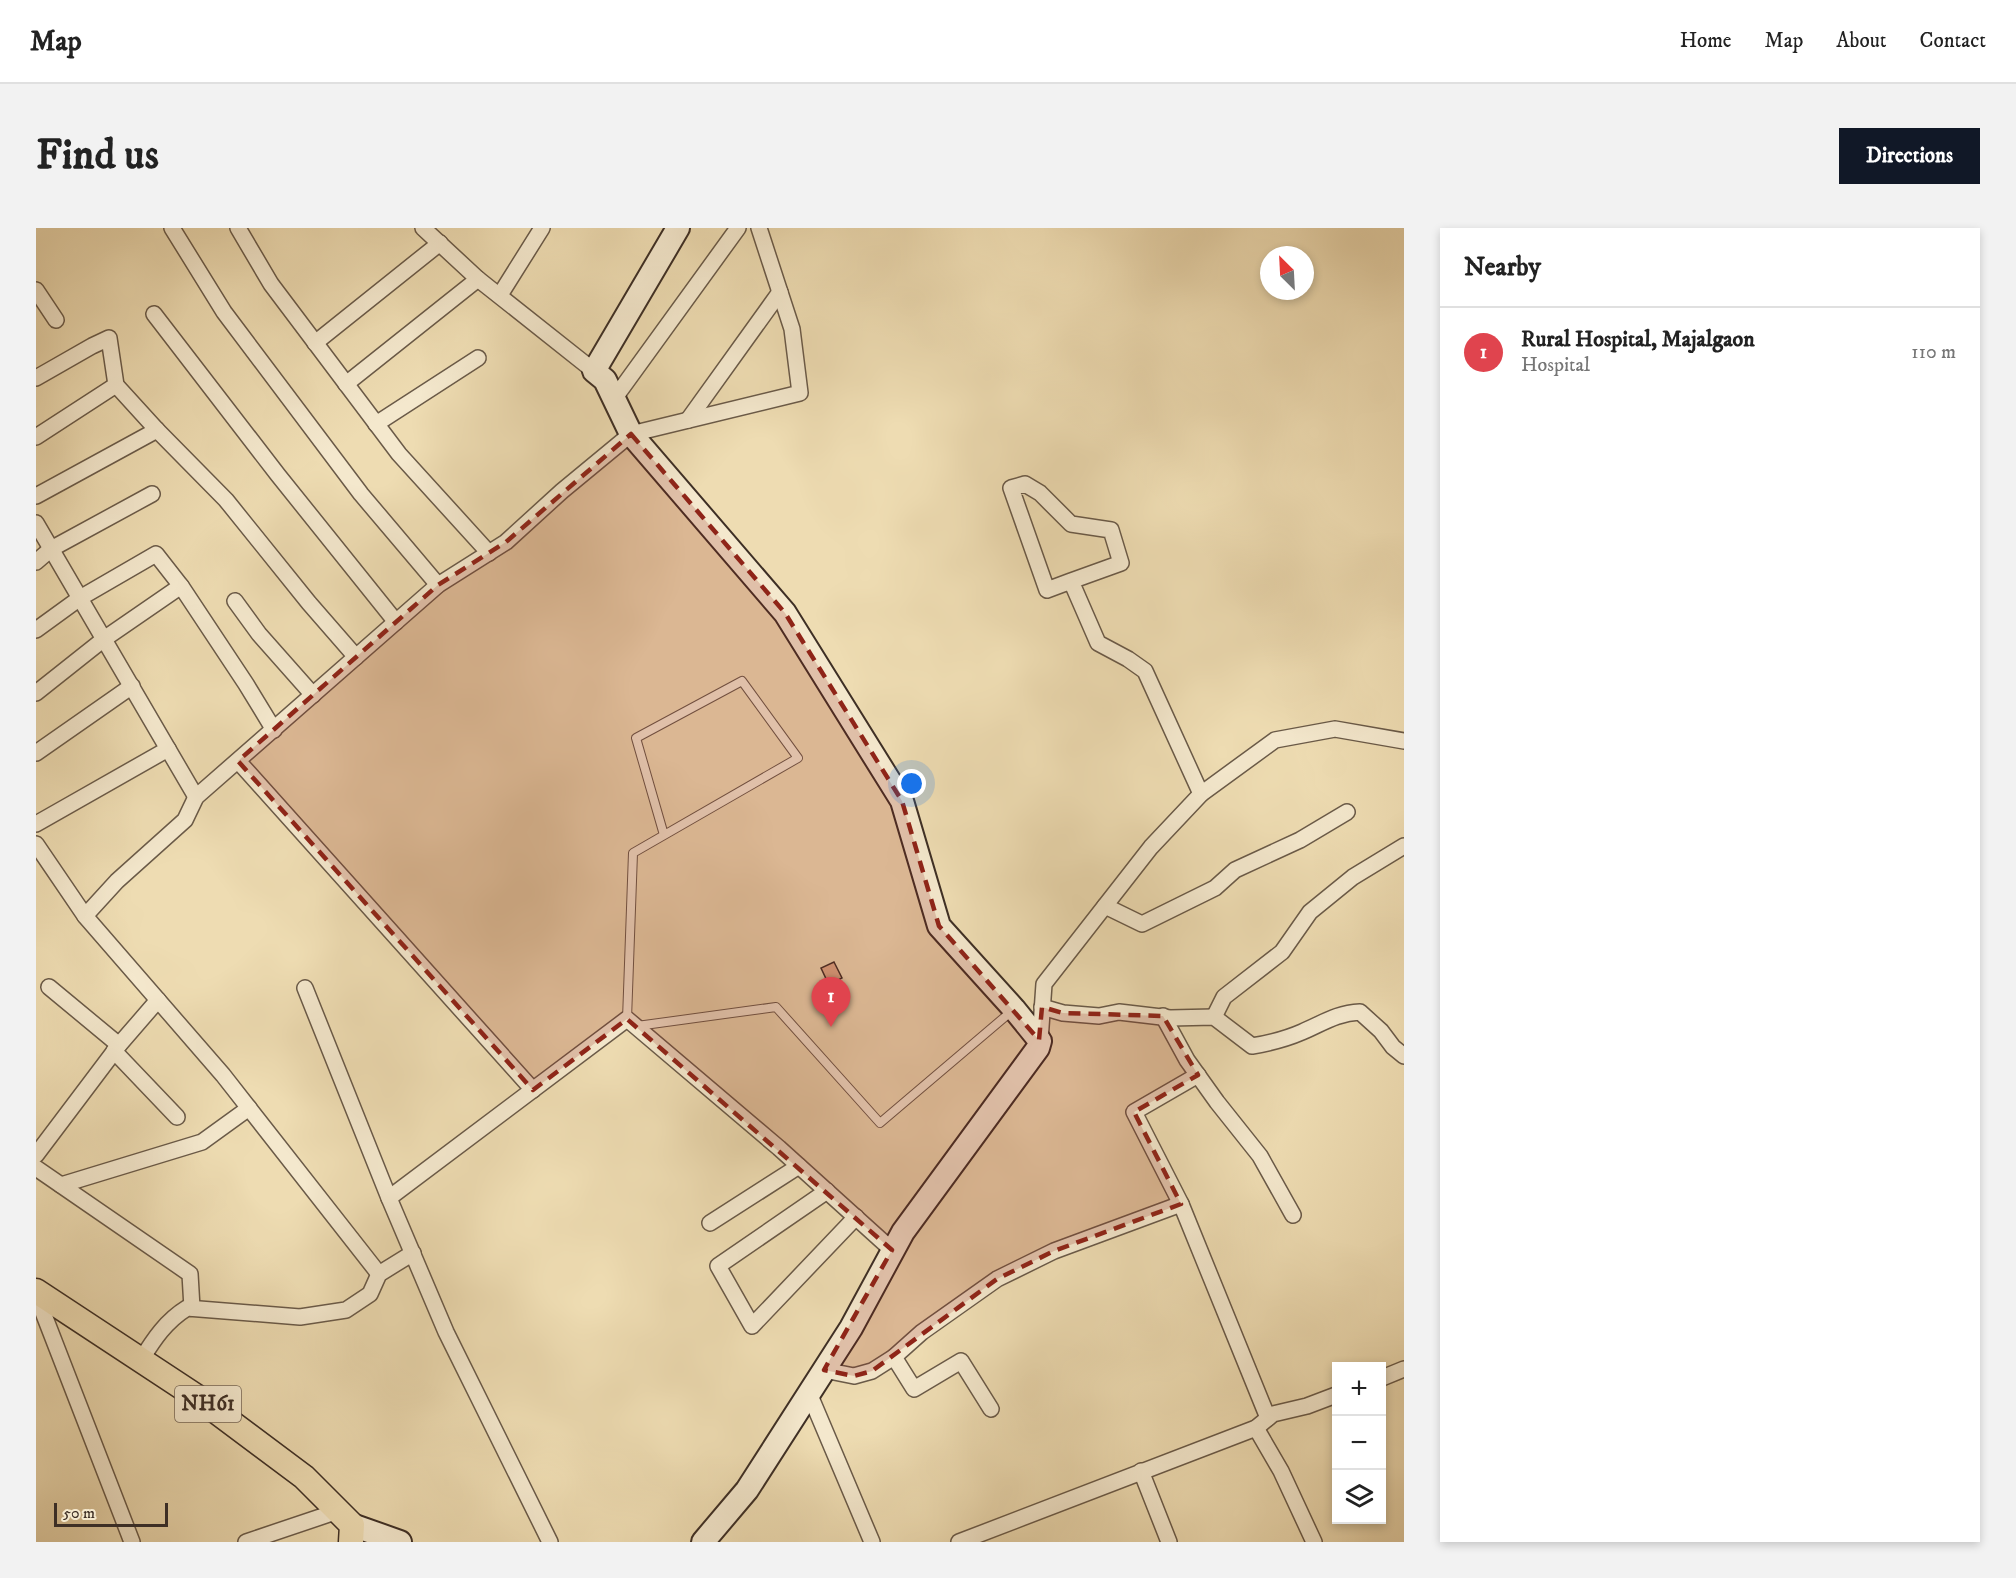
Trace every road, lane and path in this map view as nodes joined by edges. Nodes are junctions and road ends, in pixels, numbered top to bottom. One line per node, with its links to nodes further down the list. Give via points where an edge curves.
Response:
1 (172, 228): 34 (street, via 224,312 361,494)
2 (238, 228): 15 (street, via 271,284)
3 (423, 228): 8 (street)
4 (542, 228): 12 (street)
5 (678, 228): 17 (street)
6 (738, 228): 21 (street)
7 (759, 228): 11 (street)
8 (440, 243): 9 (street); 15 (street)
9 (478, 279): 12 (street); 19 (street)
10 (36, 290): 14 (street)
11 (780, 292): 22 (street); 22 (street, via 792,329 800,393)
12 (500, 295): 17 (street)
13 (154, 314): 38 (street)
14 (56, 320)
15 (315, 343): 19 (street)
16 (478, 358): 23 (street)
17 (594, 371): 21 (street, via 605,380)
18 (36, 378): 20 (street, via 109,338)
19 (346, 384): 23 (street)
20 (116, 385): 24 (street); 26 (street)
21 (614, 399): 25 (street)
22 (688, 420): 25 (street)
23 (376, 424): 31 (street)
24 (157, 430): 28 (street); 41 (street, via 226,500)
25 (631, 434): 31 (street); 63 (street, via 786,613 902,801 939,926)
26 (36, 437)
27 (152, 494): 30 (street)
28 (36, 496)
29 (36, 523): 30 (street)
30 (51, 549): 32 (street); 36 (street)
31 (489, 553): 34 (street)
32 (36, 562)
33 (1071, 580): 33 (street, via 1121,563 1111,530 1071,524 1040,493 1025,484 1011,488 1047,590); 50 (street, via 1098,643 1145,671)
34 (438, 585): 38 (street)
35 (181, 586): 36 (street, via 156,554); 40 (street); 45 (street)
36 (80, 598): 39 (street); 40 (street)
37 (235, 601): 44 (street)
38 (396, 622): 41 (street)
39 (36, 630)
40 (104, 639): 42 (street); 43 (street)
41 (356, 657): 44 (street)
42 (132, 686): 47 (street); 48 (street)
43 (36, 693)
44 (313, 695): 45 (street)
45 (274, 729): 49 (street)
46 (1404, 741): 50 (street, via 1335,729 1275,740)
47 (168, 749): 51 (street); 53 (street)
48 (36, 753)
49 (238, 761): 51 (street); 71 (street)
50 (1201, 794): 57 (street)
51 (196, 797): 58 (street, via 185,820 117,881)
52 (1347, 812): 57 (street, via 1300,840 1235,870 1215,888 1142,924)
53 (36, 824)
54 (664, 835): 54 (lane, via 798,758 742,681 636,738); 66 (lane, via 633,853)
55 (36, 844): 58 (street)
56 (1404, 846): 65 (street, via 1353,876 1310,912 1282,952 1224,997)
57 (1105, 906): 62 (street, via 1044,984)
58 (86, 916): 61 (street)
59 (49, 987): 68 (street)
60 (305, 988): 79 (street)
61 (158, 1000): 68 (street); 72 (street)
62 (1042, 1007): 64 (street, via 1099,1016 1119,1012); 67 (street)
63 (1014, 1009): 66 (lane, via 880,1123 776,1007); 67 (street)
64 (1163, 1017): 65 (street); 70 (street)
65 (1214, 1017): 69 (street, via 1252,1046 1301,1032 1345,1012 1360,1012)
66 (631, 1023): 71 (street); 75 (street)
67 (1040, 1041): 84 (street)
68 (116, 1048): 73 (street); 74 (street)
69 (1404, 1056)
70 (1198, 1076): 80 (street, via 1134,1112); 81 (street, via 1260,1156)
71 (533, 1090): 79 (street)
72 (249, 1108): 77 (street, via 202,1142); 86 (street)
73 (177, 1117)
74 (36, 1155)
75 (799, 1166): 78 (street); 83 (street)
76 (36, 1168): 77 (street)
77 (61, 1185): 89 (street, via 190,1274)
78 (826, 1191): 82 (street); 82 (street, via 718,1266 752,1326)
79 (389, 1198): 85 (street)
80 (1181, 1204): 90 (street, via 1054,1251 997,1279 922,1332); 98 (street)
81 (1293, 1215)
82 (856, 1217): 84 (street)
83 (711, 1223)
84 (892, 1250): 92 (street)
85 (413, 1253): 86 (street); 106 (street, via 446,1332)
86 (379, 1274): 89 (street, via 370,1293 346,1310 300,1317)
87 (36, 1291): 91 (main road, NH61)
88 (36, 1303): 103 (street, via 39,1302)
89 (192, 1308): 91 (street, via 174,1316)
90 (894, 1357): 92 (street, via 872,1371 854,1376); 97 (street, via 914,1389 961,1361)
91 (141, 1360): 101 (main road, NH61, via 304,1477)
92 (824, 1370): 95 (street)
93 (1404, 1370): 94 (street)
94 (1386, 1377)
95 (809, 1394): 107 (street, via 747,1490); 108 (street)
96 (1332, 1397): 98 (street)
97 (991, 1409)
98 (1268, 1418): 99 (street)
99 (1256, 1428): 100 (street); 111 (street)
100 (1141, 1471): 102 (street); 110 (street)
101 (347, 1526): 104 (street); 105 (street)
102 (976, 1539): 109 (street)
103 (132, 1542)
104 (246, 1542)
105 (400, 1542)
106 (550, 1542)
107 (704, 1542)
108 (872, 1542)
109 (959, 1542)
110 (1169, 1542)
111 (1314, 1542)

